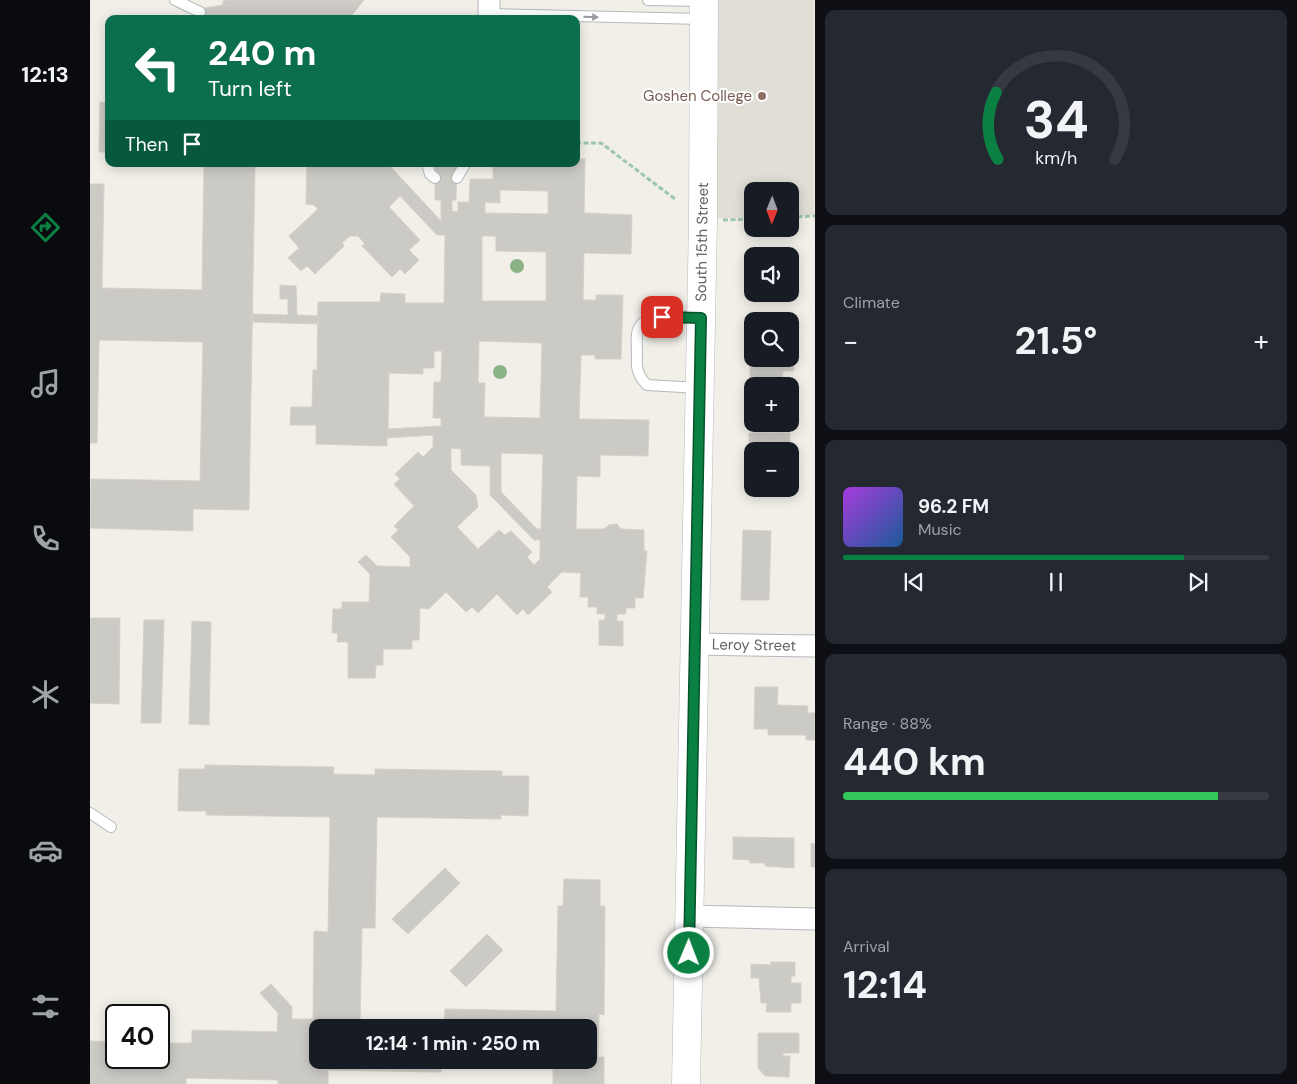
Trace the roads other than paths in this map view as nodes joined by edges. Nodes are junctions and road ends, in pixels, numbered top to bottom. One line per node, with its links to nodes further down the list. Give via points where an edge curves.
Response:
1 (175, 0): 5 (lane)
2 (648, 0): 3 (lane)
3 (704, 7): 4 (lane, one-way to 3); 10 (street, South 15th Street)
4 (489, 11)
5 (200, 12)
6 (428, 167): 8 (lane)
7 (462, 167): 9 (lane)
8 (435, 178)
9 (457, 178)
10 (701, 318): 11 (street, South 15th Street); 11 (lane, via 662,317 640,325 636,367 647,385)
11 (700, 388): 12 (street, South 15th Street)
12 (693, 644): 13 (street, Leroy Street); 16 (street, South 15th Street)
13 (814, 646)
14 (90, 813): 15 (lane)
15 (111, 827)
16 (689, 916): 17 (street); 18 (street, South 15th Street)
17 (814, 918)
18 (686, 1084)

